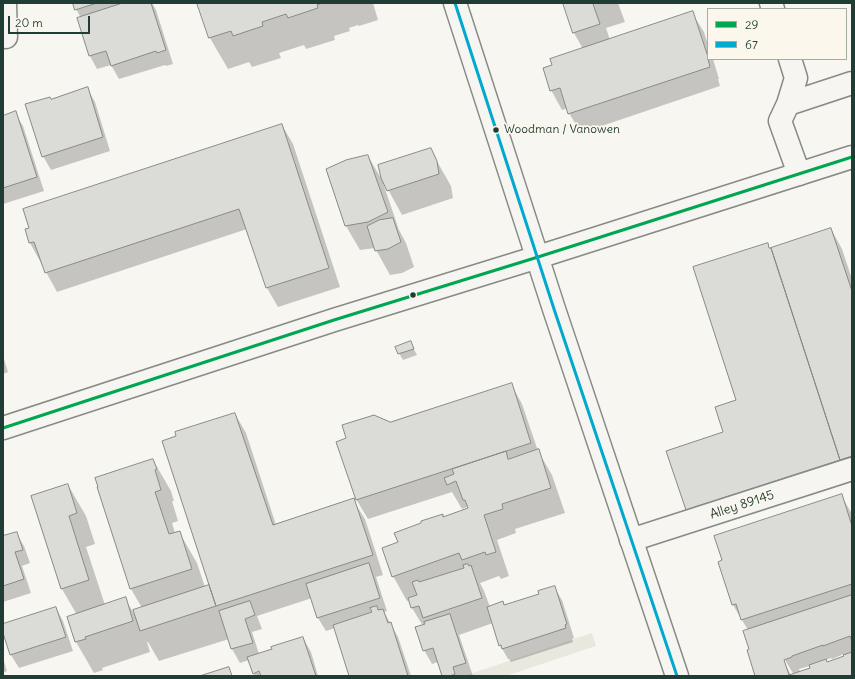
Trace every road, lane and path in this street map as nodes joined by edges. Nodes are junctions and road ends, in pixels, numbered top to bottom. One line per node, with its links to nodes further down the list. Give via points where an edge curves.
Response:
1 (5, 3): 3 (main road)
2 (455, 3): 9 (main road)
3 (6, 38)
4 (790, 60): 6 (main road, via 796,78)
5 (852, 83): 6 (main road)
6 (788, 104): 8 (main road, via 780,121)
7 (852, 157): 8 (main road)
8 (799, 174): 9 (main road)
9 (538, 257): 10 (main road, via 334,320); 12 (main road)
10 (3, 428)
11 (852, 469): 12 (main road, Alley 89145)
12 (631, 540): 13 (main road)
13 (674, 675)

